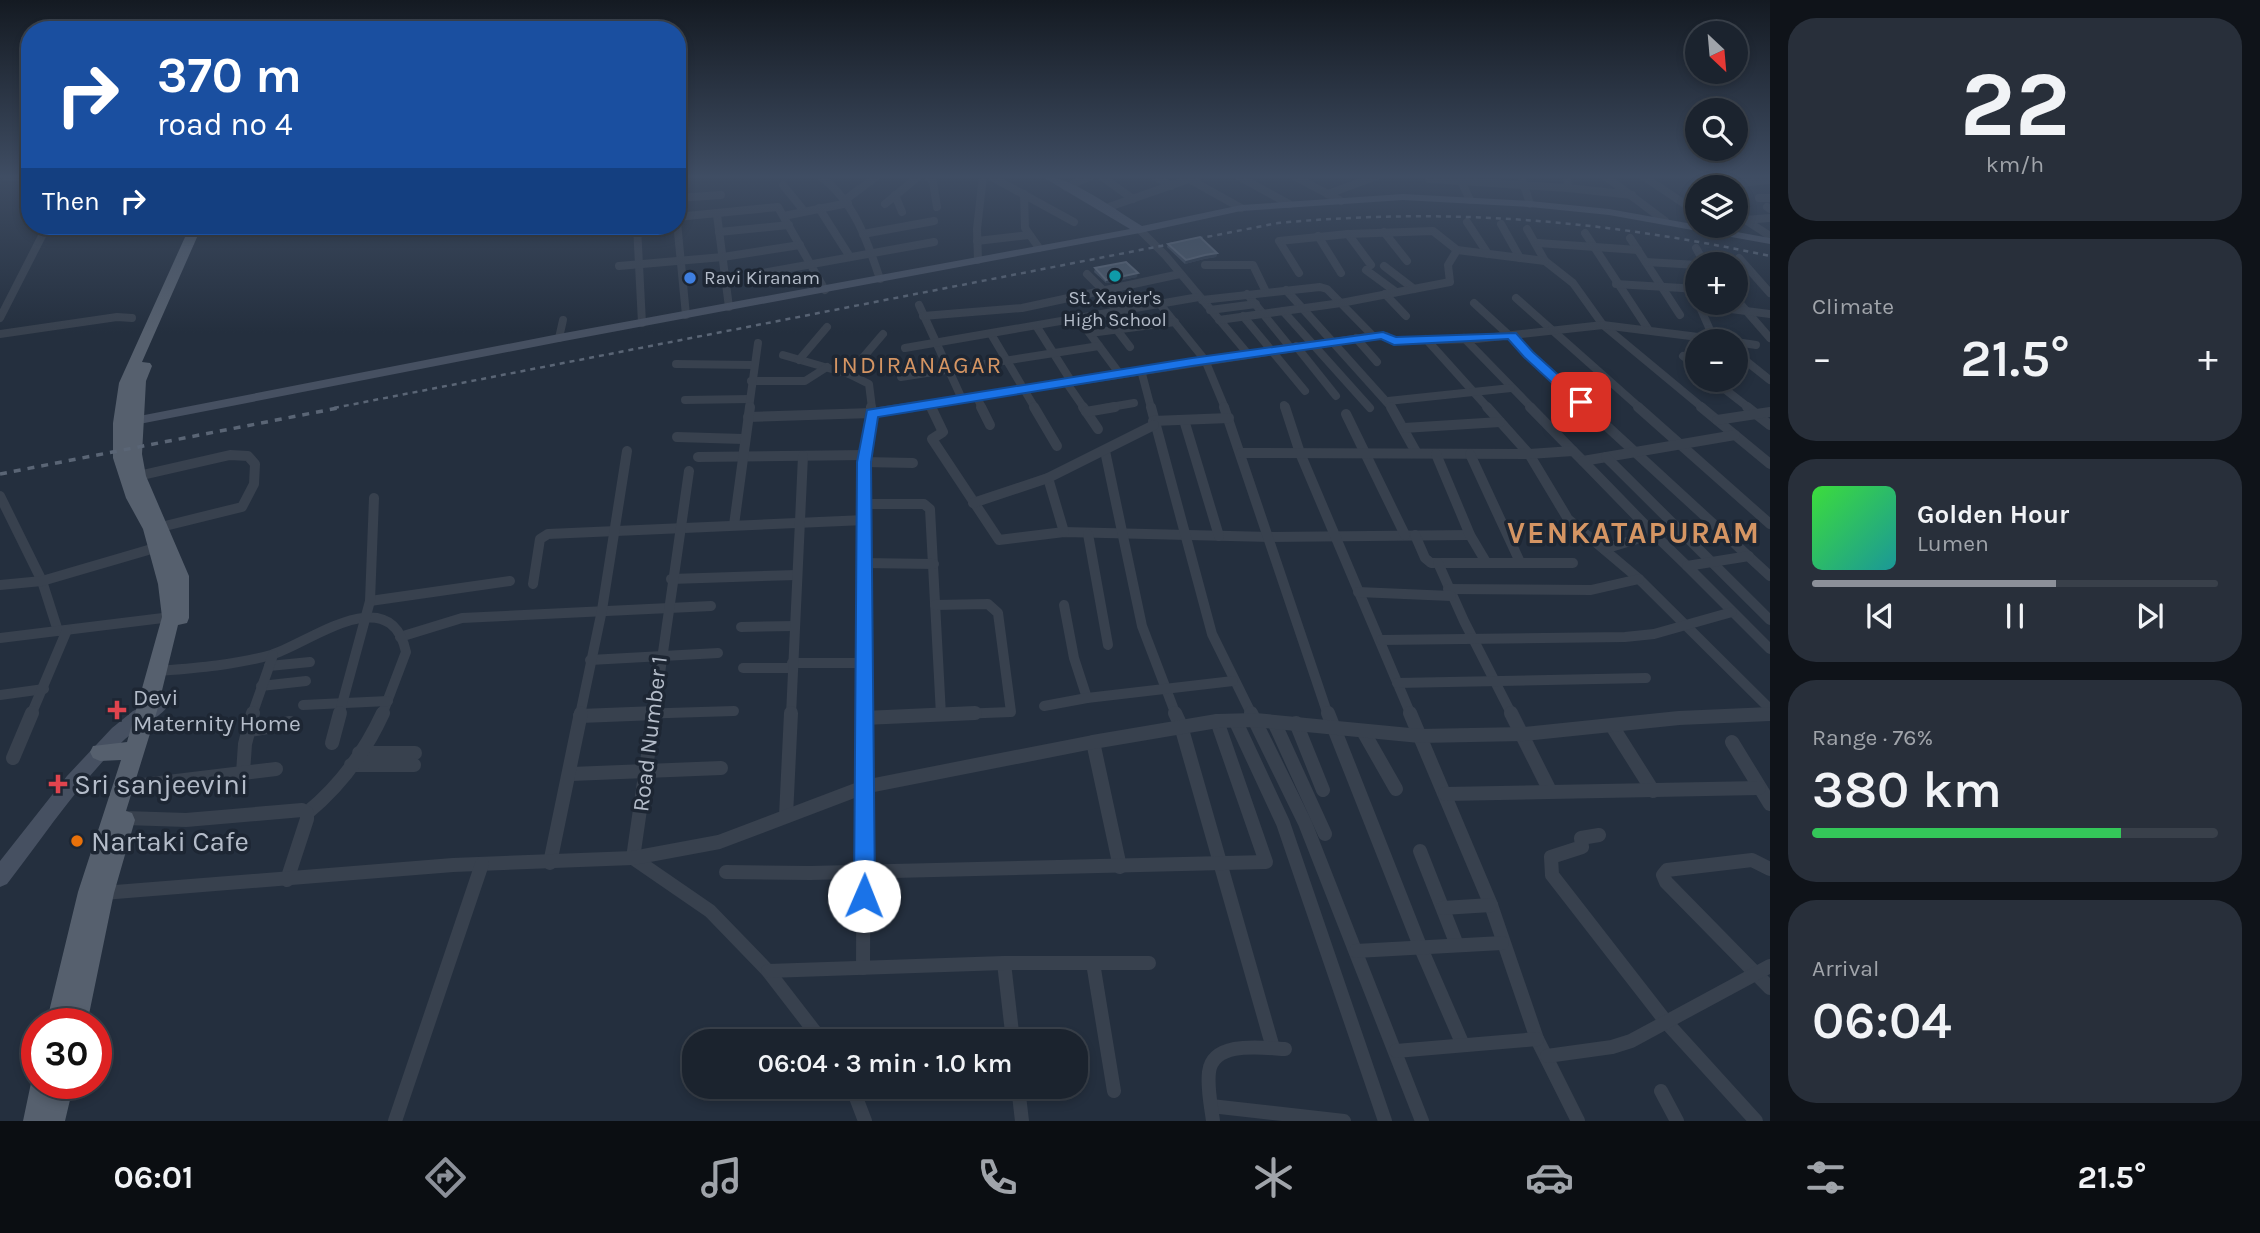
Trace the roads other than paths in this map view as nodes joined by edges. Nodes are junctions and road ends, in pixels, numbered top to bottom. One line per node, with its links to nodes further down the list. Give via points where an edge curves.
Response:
1 (719, 228): 15 (street)
2 (756, 228): 15 (street)
3 (791, 228): 33 (street)
4 (831, 228): 43 (street)
5 (860, 228): 18 (street)
6 (894, 228): 18 (street)
7 (978, 228): 29 (street)
8 (1027, 228): 25 (street)
9 (1137, 228): 14 (street)
10 (1148, 228): 14 (street)
11 (1471, 228): 41 (street)
12 (1504, 228): 44 (street)
13 (1527, 229): 32 (street)
14 (1140, 230): 35 (street); 60 (street)
15 (719, 232): 42 (street)
16 (1384, 232): 19 (street); 37 (street, via 1437,232); 47 (street)
17 (1585, 233): 34 (street)
18 (863, 234): 40 (street)
19 (1348, 234): 27 (street); 71 (street, via 1369,268)
20 (42, 235): 81 (street)
21 (192, 235): 176 (main road, via 127,383)
22 (201, 235): 176 (main road, via 139,381)
23 (637, 235): 51 (street)
24 (678, 235): 46 (street)
25 (1029, 235): 29 (street); 35 (street)
26 (1748, 235): 30 (street)
27 (1318, 236): 57 (street, via 1279,241); 58 (street)
28 (1630, 238): 38 (street)
29 (977, 241): 45 (street)
30 (1770, 241)
31 (934, 242): 40 (street)
32 (1538, 243): 34 (street); 48 (street)
33 (800, 245): 42 (street); 52 (street)
34 (1593, 247): 38 (street); 63 (street)
35 (1039, 248): 45 (street)
36 (1696, 248): 39 (street)
37 (1457, 250): 41 (street); 66 (street, via 1446,268 1450,282)
38 (1638, 250): 49 (street)
39 (1698, 252)
40 (872, 254): 43 (street); 62 (street)
41 (1488, 254): 44 (street)
42 (723, 257): 46 (street); 83 (street)
43 (849, 257): 52 (street)
44 (1520, 258): 48 (street)
45 (978, 260): 62 (street)
46 (681, 261): 51 (street); 93 (street)
47 (1407, 261)
48 (1545, 261): 104 (street, via 1573,283)
49 (1646, 262): 50 (street); 64 (street)
50 (1685, 264)
51 (638, 265): 54 (street); 103 (street)
52 (811, 265): 61 (street); 67 (street)
53 (1205, 265): 70 (street, via 1253,265)
54 (619, 266)
55 (1384, 266): 66 (street)
56 (1748, 267): 72 (street)
57 (1299, 273)
58 (1341, 273)
59 (1087, 274): 69 (street)
60 (1180, 274): 69 (street); 75 (street)
61 (752, 275)
62 (880, 279): 67 (street)
63 (1616, 284): 64 (street); 108 (street)
64 (1662, 287): 65 (street); 90 (street)
65 (1685, 288)
66 (1414, 289): 71 (street)
67 (825, 290): 83 (street)
68 (1286, 290): 70 (street); 78 (street, via 1320,286); 84 (street)
69 (1104, 291): 86 (street); 94 (street, via 1023,308)
70 (1266, 292): 73 (street)
71 (1396, 292): 74 (street)
72 (1770, 293)
73 (1247, 294): 75 (street); 80 (street)
74 (1385, 294): 78 (street); 96 (street)
75 (1200, 298): 77 (street); 85 (street)
76 (1516, 298): 107 (street)
77 (1159, 303): 86 (street); 102 (street)
78 (1341, 303): 84 (street); 116 (street)
79 (1474, 303): 114 (street)
80 (1256, 304): 85 (street); 89 (street)
81 (3, 305): 97 (street)
82 (919, 305): 94 (street)
83 (730, 307): 93 (street)
84 (1303, 309): 87 (street); 122 (street)
85 (1210, 310): 101 (street)
86 (1116, 311): 99 (street)
87 (1283, 311): 89 (street); 125 (street)
88 (1748, 311): 92 (street)
89 (1263, 314): 95 (street); 130 (street)
90 (1680, 314)
91 (1748, 314): 117 (street)
92 (1770, 314)
93 (686, 315): 103 (street)
94 (923, 316): 124 (street)
95 (1243, 316): 101 (street); 132 (street)
96 (1406, 316)
97 (0, 318)
98 (132, 318): 111 (street)
99 (1079, 319): 106 (street); 110 (street)
100 (563, 320): 118 (street)
101 (1219, 320): 134 (street)
102 (1175, 322): 109 (street); 138 (street)
103 (642, 323): 118 (street, via 601,326)
104 (1603, 325): 107 (street); 108 (street); 175 (street)
105 (827, 327): 136 (street)
106 (1037, 327): 113 (street); 133 (street)
107 (1554, 329): 114 (street); 187 (street)
108 (1648, 329): 115 (street)
109 (1117, 330): 110 (street); 129 (street)
110 (1090, 333): 128 (street)
111 (0, 334)
112 (883, 334): 147 (street)
113 (991, 334): 124 (street); 137 (street)
114 (1512, 335): 120 (street); 198 (street, via 1528,355)
115 (1685, 335)
116 (1373, 336): 119 (street); 121 (street, via 1394,341)
117 (1768, 337)
118 (559, 338): 176 (street)
119 (1356, 338): 122 (street); 139 (street)
120 (1464, 338): 121 (street); 152 (street)
121 (1426, 339): 155 (street)
122 (1333, 341): 125 (street); 162 (street)
123 (758, 343): 142 (street)
124 (936, 343): 131 (street); 144 (street)
125 (1312, 344): 130 (street); 166 (street)
126 (1748, 344): 127 (street)
127 (1756, 345)
128 (1099, 346): 133 (street); 146 (street)
129 (1130, 347)
130 (1293, 347): 132 (street); 157 (street)
131 (905, 348)
132 (1273, 350): 134 (street); 154 (street)
133 (1053, 353): 137 (street); 151 (street)
134 (1248, 354): 138 (street)
135 (783, 355): 136 (street)
136 (799, 360): 143 (street)
137 (1006, 360): 144 (street); 153 (street)
138 (1205, 360): 145 (street); 173 (street)
139 (1377, 362)
140 (1748, 363): 149 (street)
141 (676, 365): 142 (street)
142 (753, 365): 150 (street)
143 (827, 367): 147 (street); 150 (street, via 806,381)
144 (948, 369): 148 (street); 160 (street)
145 (1141, 370): 146 (street); 178 (street)
146 (1119, 373): 151 (street)
147 (849, 374): 169 (street, via 869,384)
148 (901, 377)
149 (1770, 380)
150 (751, 381): 159 (street)
151 (1068, 382): 153 (street); 167 (street)
152 (1511, 388): 155 (street); 190 (street)
153 (1024, 389): 158 (street); 186 (street)
154 (1305, 391)
155 (1474, 392): 162 (street); 177 (street)
156 (1729, 392): 171 (street)
157 (1336, 396)
158 (977, 397): 160 (street); 179 (street)
159 (749, 399): 161 (street); 172 (street)
160 (962, 399): 164 (street)
161 (685, 400)
162 (1388, 401): 181 (street)
163 (1135, 403): 167 (street)
164 (930, 404): 169 (street); 212 (street, via 943,432 932,439)
165 (1284, 405): 193 (street)
166 (1370, 408)
167 (1086, 412): 182 (street)
168 (1770, 412): 171 (street)
169 (872, 413): 172 (street); 203 (street)
170 (1346, 414): 194 (street)
171 (1757, 414): 175 (street); 180 (street)
172 (748, 417): 185 (street)
173 (1229, 418): 174 (street); 192 (street)
174 (1184, 420): 178 (street); 228 (street)
175 (1717, 420): 183 (street)
176 (129, 421): 208 (main road); 231 (main road, via 121,458)
177 (1500, 422): 181 (street); 197 (street)
178 (1154, 423): 189 (street); 225 (street)
179 (989, 425)
180 (1770, 425)
181 (1404, 428): 191 (street)
182 (1098, 429)
183 (1735, 435): 187 (street); 206 (street)
184 (677, 437): 185 (street)
185 (743, 439): 199 (street)
186 (1057, 446)
187 (1683, 446): 198 (street); 216 (street)
188 (627, 451): 220 (street)
189 (1105, 451): 209 (street); 224 (street)
190 (1573, 451): 197 (street); 204 (street)
191 (1416, 452): 194 (street); 195 (street)
192 (1241, 453): 193 (street); 230 (street)
193 (1300, 453): 194 (street); 226 (street)
194 (1365, 453): 227 (street)
195 (1436, 454): 196 (street); 229 (street)
196 (1470, 454): 197 (street); 235 (street)
197 (1529, 454): 232 (street, via 1569,519)
198 (1639, 454): 202 (street); 233 (street)
199 (741, 456): 200 (street); 201 (street); 217 (street)
200 (803, 456): 203 (street); 215 (street)
201 (698, 457)
202 (1606, 457): 204 (street); 236 (street)
203 (864, 459): 205 (street); 213 (street)
204 (1583, 461): 223 (street)
205 (913, 463)
206 (1770, 464)
207 (689, 471): 219 (street, Road Number 1)
208 (138, 475): 218 (main road); 218 (street, via 230,455 253,459 256,466 248,501 242,507)
209 (1048, 478): 212 (street); 221 (street)
210 (0, 496): 246 (street)
211 (374, 498): 252 (street)
212 (973, 503): 221 (street, via 999,540)
213 (866, 504): 214 (street); 240 (street, via 928,506)
214 (865, 520): 215 (street); 237 (street)
215 (799, 522): 217 (street); 242 (street)
216 (1770, 524)
217 (734, 525): 219 (street)
218 (162, 527): 280 (main road, via 180,576 181,608)
219 (678, 528): 220 (street); 244 (street, Road Number 1)
220 (615, 530): 248 (street, via 543,535); 256 (street)
221 (1064, 532): 222 (street)
222 (1088, 534): 224 (street); 270 (street)
223 (1654, 534): 232 (street); 241 (street)
224 (1121, 535): 225 (street); 288 (street, via 1148,653)
225 (1184, 535): 228 (street); 283 (street, via 1212,634)
226 (1334, 535): 227 (street); 230 (street); 250 (street)
227 (1410, 535): 229 (street); 238 (street, via 1425,558)
228 (1219, 536): 230 (street)
229 (1470, 536): 234 (street)
230 (1271, 537): 309 (street)
231 (155, 548): 246 (street); 259 (main road, via 167,584)
232 (1604, 549): 245 (street)
233 (1749, 556): 236 (street); 243 (street)
234 (1486, 562): 235 (street); 238 (street)
235 (1520, 562): 239 (street)
236 (1712, 562): 241 (street); 261 (street)
237 (864, 563): 240 (street); 277 (street)
238 (1438, 563): 251 (street)
239 (1573, 563)
240 (934, 564): 253 (street)
241 (1687, 566): 258 (street)
242 (797, 575): 244 (street); 262 (street)
243 (1770, 576)
244 (671, 579): 257 (street, Road Number 1)
245 (1639, 579): 251 (street, via 1591,590); 263 (street)
246 (42, 581): 249 (street); 265 (street)
247 (510, 581): 252 (street)
248 (533, 584)
249 (0, 585)
250 (1358, 592): 251 (street); 269 (street)
251 (1450, 592): 268 (street)
252 (370, 601): 260 (street)
253 (935, 605): 300 (street); 300 (street, via 994,607 1011,712)
254 (1064, 605): 290 (street)
255 (711, 606): 257 (street)
256 (602, 610): 257 (street); 266 (street, via 452,620); 274 (street)
257 (666, 610): 273 (street, Road Number 1)
258 (1732, 612): 263 (street); 271 (street)
259 (171, 617): 265 (street); 280 (main road)
260 (365, 617): 266 (street, via 390,624); 275 (street, via 338,624); 292 (street)
261 (1770, 620)
262 (793, 626): 264 (street); 278 (street)
263 (1687, 626): 268 (street, via 1625,637); 298 (street)
264 (741, 627)
265 (62, 630): 267 (street); 287 (street)
266 (400, 637): 291 (street, via 406,652)
267 (0, 638)
268 (1472, 638): 269 (street); 284 (street)
269 (1381, 640): 285 (street)
270 (1108, 645)
271 (1770, 649)
272 (718, 653): 273 (street)
273 (660, 658): 274 (street); 297 (street, Road Number 1)
274 (590, 660): 299 (street)
275 (271, 661): 276 (street); 280 (street); 286 (street)
276 (310, 662)
277 (865, 663): 278 (street); 301 (street)
278 (792, 665): 279 (street); 338 (street)
279 (743, 668)
280 (163, 671): 295 (main road)
281 (1646, 678): 284 (street)
282 (306, 681): 286 (street)
283 (1233, 681): 288 (street); 302 (street)
284 (1496, 682): 285 (street); 313 (street)
285 (1397, 683): 314 (street)
286 (261, 686): 311 (street)
287 (44, 689): 289 (street); 321 (street)
288 (1162, 690): 290 (street); 308 (street)
289 (0, 695)
290 (1087, 698): 294 (street)
291 (388, 701): 292 (street); 320 (street)
292 (342, 704): 293 (street); 317 (street)
293 (303, 705)
294 (1044, 706)
295 (153, 709): 318 (main road); 319 (street, via 128,724); 328 (main road)
296 (734, 711): 297 (street)
297 (655, 713): 299 (street); 325 (street, Road Number 1)
298 (1769, 714): 310 (street)
299 (580, 716): 327 (street)
300 (941, 716): 301 (street)
301 (864, 718): 329 (street)
302 (1255, 720): 304 (street); 305 (street); 359 (street, via 1305,823)
303 (1217, 721): 304 (street); 308 (street); 346 (street, via 1266,862)
304 (1236, 722): 390 (street, via 1283,823)
305 (1274, 722): 307 (street); 340 (street)
306 (290, 723): 311 (street)
307 (1296, 723): 309 (street); 332 (street)
308 (1181, 726): 315 (street); 346 (street)
309 (1332, 726): 312 (street); 358 (street)
310 (1612, 726): 313 (street); 334 (street)
311 (250, 730): 326 (street)
312 (1363, 731): 314 (street); 331 (street)
313 (1524, 734): 314 (street); 333 (street)
314 (1420, 736): 335 (street)
315 (1093, 742): 329 (street); 347 (street)
316 (1732, 742): 330 (street)
317 (332, 743)
318 (134, 751): 319 (main road); 367 (main road, via 89,892)
319 (100, 752): 351 (street)
320 (359, 753): 322 (street); 322 (street, via 414,759)
321 (13, 758)
322 (351, 765): 337 (street, via 334,790)
323 (721, 768): 325 (street)
324 (276, 769): 326 (street)
325 (648, 770): 327 (street); 343 (street, Road Number 1)
326 (243, 773): 328 (street)
327 (570, 774): 344 (street)
328 (135, 786): 339 (main road)
329 (864, 788): 338 (street); 350 (street)
330 (1759, 788): 334 (street); 336 (street)
331 (1396, 789)
332 (1323, 790)
333 (1549, 791): 334 (street); 335 (street)
334 (1653, 791)
335 (1445, 794): 354 (street)
336 (1770, 804)
337 (307, 813): 339 (street, via 186,820); 352 (street)
338 (786, 816): 343 (street, via 719,842)
339 (125, 818): 353 (main road)
340 (1325, 834)
341 (1599, 835): 369 (street, via 1581,838 1582,847 1551,857 1552,875)
342 (1420, 851): 355 (street)
343 (633, 858): 344 (street); 365 (street, via 710,911)
344 (550, 863): 345 (street)
345 (482, 864): 352 (street); 386 (street)
346 (1221, 865): 347 (street); 382 (street, via 1279,1049 1228,1050 1216,1057 1209,1068)
347 (1120, 867): 350 (street)
348 (1770, 869): 364 (street, via 1752,860 1667,870 1663,875)
349 (726, 872): 350 (street)
350 (865, 872): 363 (street)
351 (0, 877)
352 (287, 880): 353 (street)
353 (103, 893): 368 (main road)
354 (1492, 905): 355 (street); 356 (street)
355 (1443, 908): 357 (street)
356 (1502, 943): 357 (street); 372 (street)
357 (1457, 945): 358 (street)
358 (1420, 946): 359 (street); 373 (street)
359 (1356, 951): 374 (street)
360 (1004, 963): 361 (street); 363 (street); 371 (street)
361 (1093, 963): 362 (street); 376 (street)
362 (1149, 963)
363 (863, 968): 365 (street)
364 (1763, 970): 366 (street); 369 (street)
365 (768, 971): 370 (street)
366 (1770, 988)
367 (62, 1008)
368 (78, 1008)
369 (1667, 1023): 375 (street, via 1612,1047); 394 (street)
370 (813, 1029)
371 (1012, 1029)
372 (1537, 1040): 373 (street); 375 (street)
373 (1463, 1045): 374 (street)
374 (1396, 1051): 391 (street)
375 (1547, 1056): 392 (street)
376 (1114, 1091)
377 (1661, 1091): 393 (street)
378 (41, 1099): 384 (main road)
379 (57, 1099): 385 (main road)
380 (857, 1099): 387 (street)
381 (1019, 1099): 388 (street)
382 (1212, 1114): 383 (street)
383 (1287, 1119): 389 (street)
384 (36, 1121)
385 (52, 1121)
386 (395, 1121)
387 (865, 1121)
388 (1022, 1121)
389 (1344, 1121)
390 (1385, 1121)
391 (1422, 1121)
392 (1578, 1121)
393 (1677, 1121)
394 (1756, 1121)

